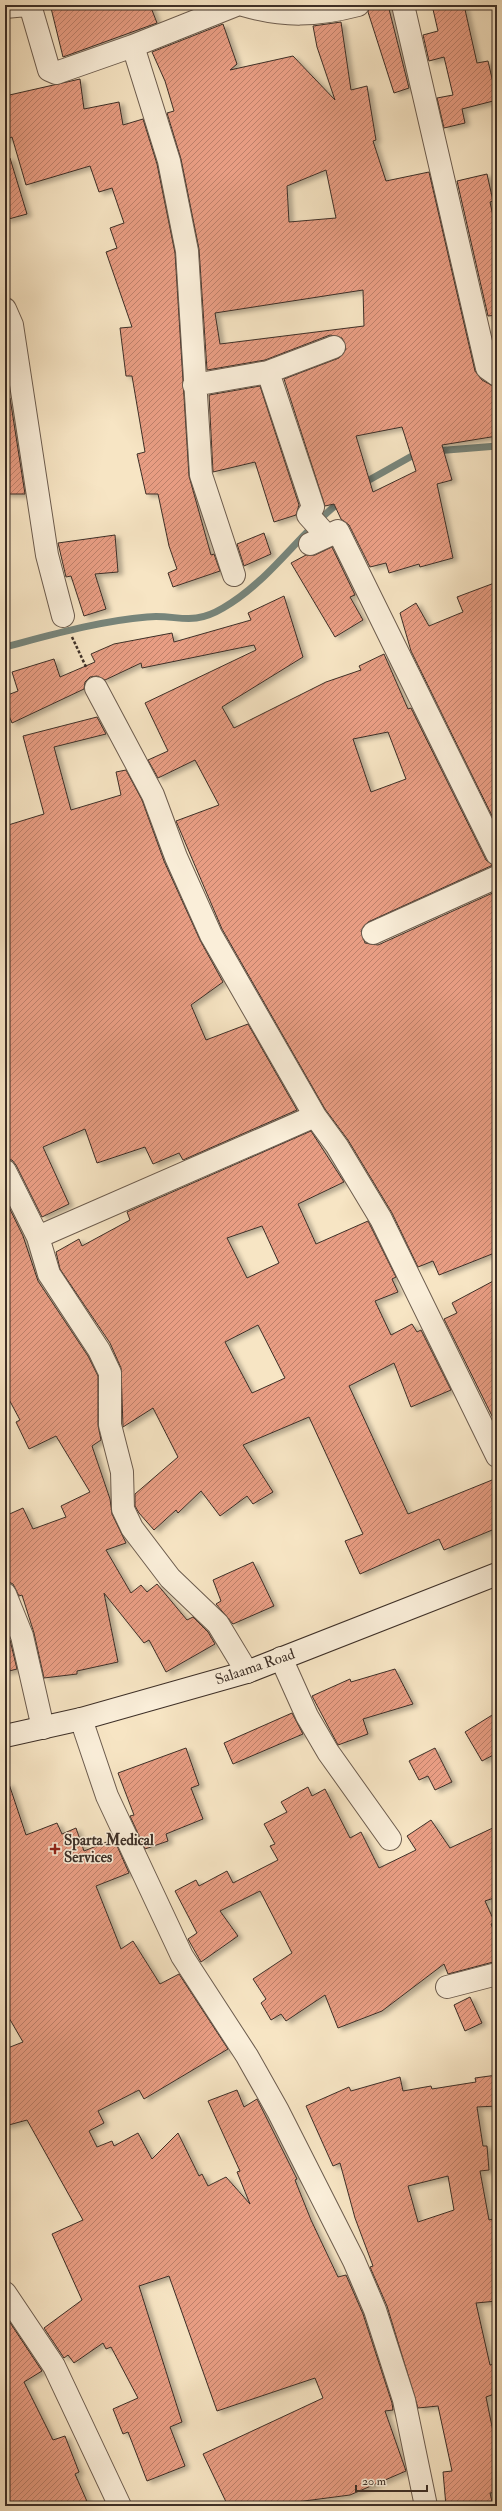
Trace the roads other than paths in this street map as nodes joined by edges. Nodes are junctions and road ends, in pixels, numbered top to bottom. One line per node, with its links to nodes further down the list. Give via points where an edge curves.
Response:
1 (28, 5): 6 (street); 7 (street, via 49,70 56,73)
2 (236, 5): 7 (street)
3 (243, 5): 4 (street, via 305,15)
4 (358, 5)
5 (403, 5): 11 (street, via 487,368)
6 (5, 7)
7 (133, 46): 12 (street, via 167,154 187,251)
8 (5, 309): 14 (street, via 12,325 47,555)
9 (334, 347): 10 (street)
10 (268, 372): 12 (street); 16 (street, via 314,507 308,515 317,532 338,531)
11 (497, 375)
12 (194, 384): 13 (street, via 201,475)
13 (234, 575)
14 (63, 616)
15 (96, 688): 19 (street, via 153,795 176,857 211,935)
16 (497, 854)
17 (497, 877): 18 (street)
18 (373, 932)
19 (315, 1116): 21 (street); 22 (street, via 337,1146 381,1219)
20 (5, 1171): 21 (street)
21 (38, 1237): 26 (street, via 44,1262 54,1284 99,1350 110,1373 110,1425 122,1472 123,1509 132,1528 170,1578 218,1624)
22 (497, 1456)
23 (497, 1574): 25 (street, Salaama Road)
24 (5, 1594): 28 (street, via 22,1636)
25 (282, 1658): 26 (street, Salaama Road); 30 (street, via 307,1716 328,1752)
26 (247, 1672): 27 (street, Salaama Road)
27 (81, 1719): 28 (street, Salaama Road); 35 (street, via 107,1796 176,1943 247,2056 278,2111 354,2260 374,2310 404,2400)
28 (43, 1728): 29 (street, Salaama Road)
29 (5, 1736)
30 (390, 1839)
31 (497, 1974): 32 (street)
32 (447, 1987)
33 (5, 2293): 34 (street, via 54,2366)
34 (120, 2506)
35 (426, 2506)

